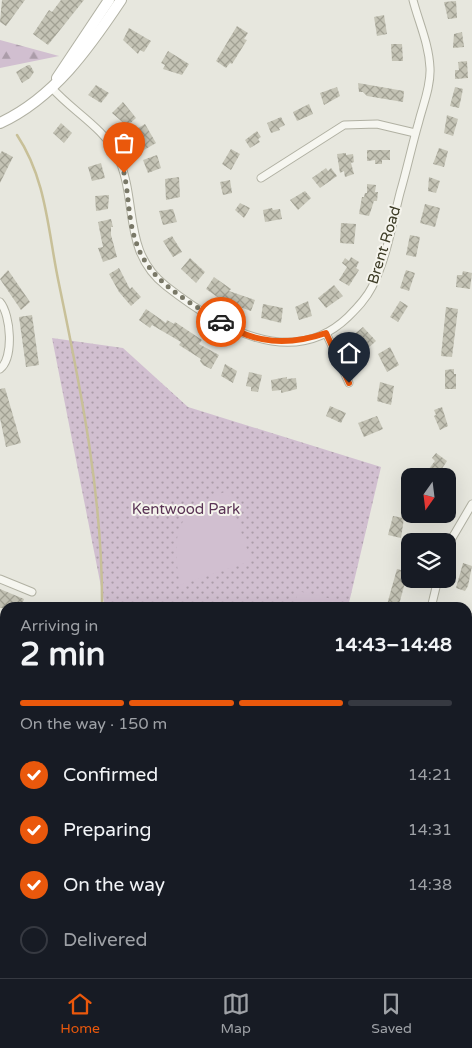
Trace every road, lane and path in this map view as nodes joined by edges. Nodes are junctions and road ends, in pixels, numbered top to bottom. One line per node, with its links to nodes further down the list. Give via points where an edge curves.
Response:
1 (109, 0): 4 (main road)
2 (121, 0): 4 (main road, via 70,70)
3 (413, 0): 6 (street, Brent Road, via 426,40 430,74)
4 (52, 88): 5 (main road); 9 (street, Brent Road, via 112,145 124,173 136,242 145,263 164,285 228,327 257,339 296,342)
5 (0, 123)
6 (416, 132): 7 (street, via 378,124 344,125); 9 (street, Brent Road, via 373,286 360,305)
7 (261, 178)
8 (0, 302): 10 (street, via 7,316 9,348 6,361)
9 (326, 333): 11 (street)
10 (0, 368)
11 (349, 383)
12 (472, 504): 13 (street)
13 (455, 533)
14 (0, 579): 16 (street)
15 (436, 588): 17 (street)
16 (32, 592)
17 (432, 602)

